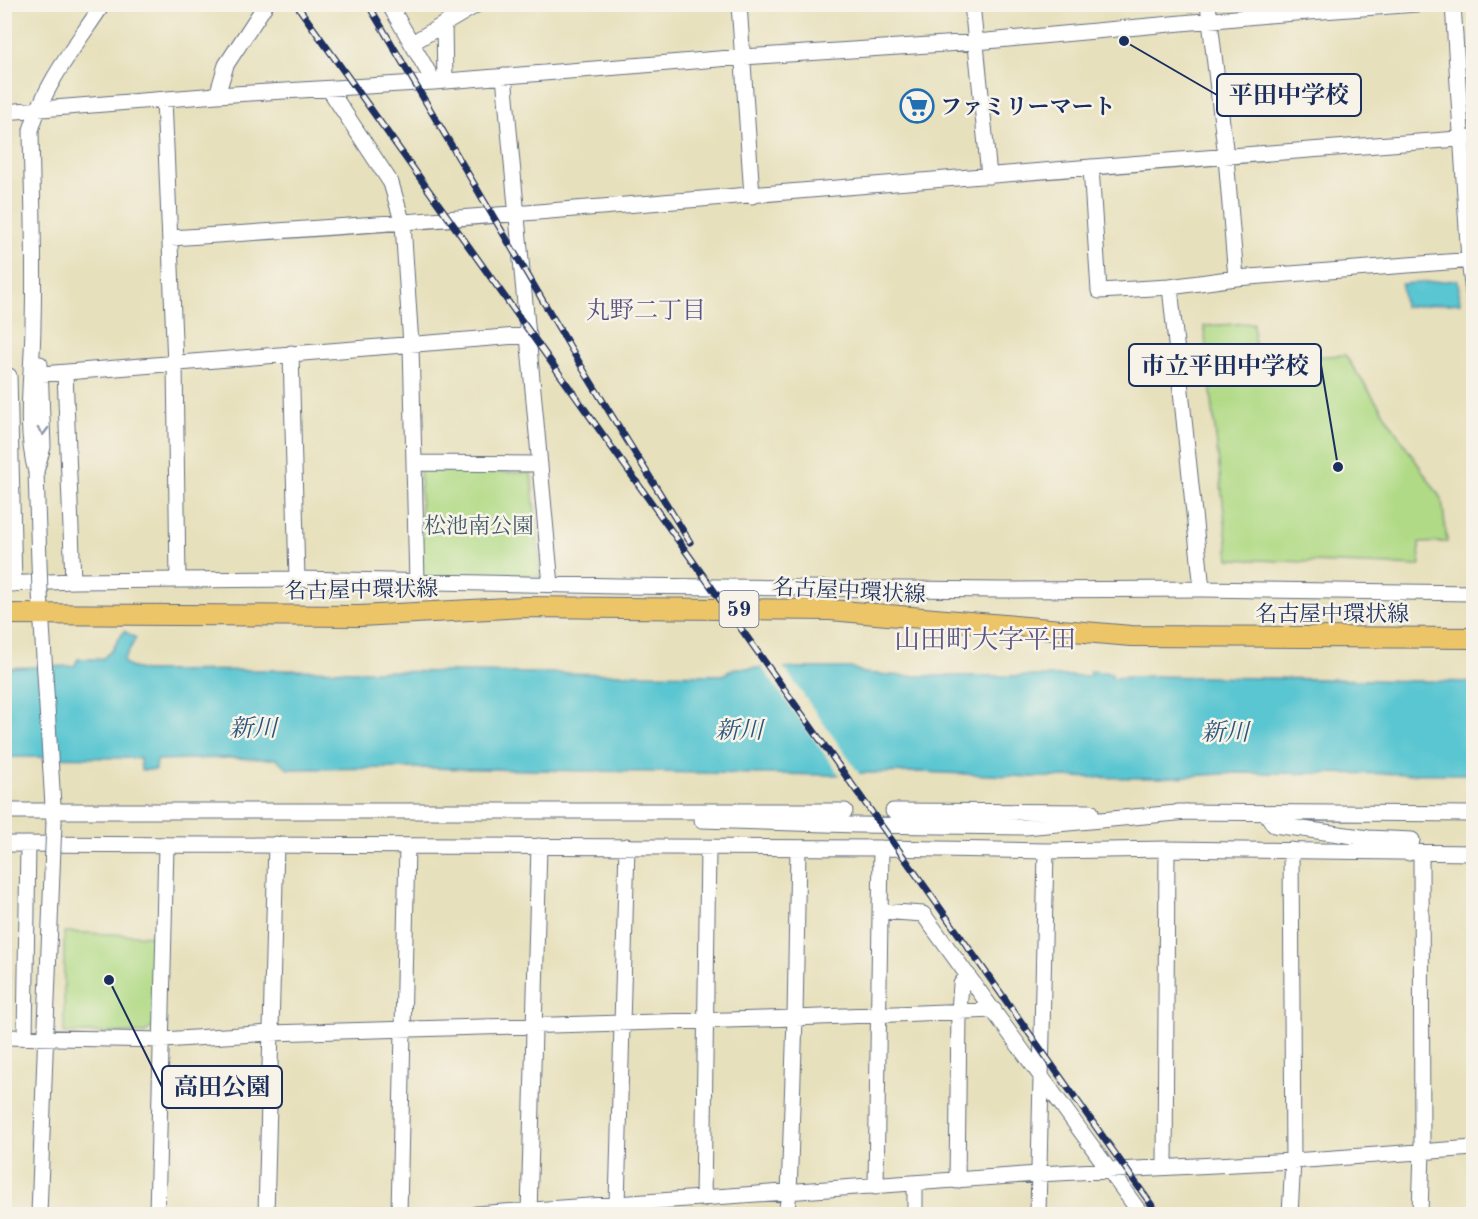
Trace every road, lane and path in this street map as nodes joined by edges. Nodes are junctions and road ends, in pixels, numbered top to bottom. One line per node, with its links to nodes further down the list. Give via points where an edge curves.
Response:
1 (103, 4): 20 (street, via 51,81)
2 (266, 4): 18 (street, via 225,65)
3 (389, 4): 13 (street)
4 (478, 4): 11 (street)
5 (739, 4): 14 (street)
6 (972, 4): 12 (street)
7 (1208, 4): 10 (street)
8 (1417, 4): 10 (street)
9 (1453, 4): 22 (street)
10 (1209, 22): 12 (street); 23 (street)
11 (444, 24): 13 (street); 16 (street)
12 (976, 42): 14 (street); 25 (street)
13 (412, 43): 16 (street)
14 (743, 57): 15 (street); 26 (street)
15 (504, 76): 16 (street); 27 (street)
16 (440, 82): 17 (street)
17 (329, 89): 18 (street); 28 (street, via 391,183)
18 (217, 95): 19 (street)
19 (164, 99): 20 (street); 29 (street)
20 (37, 109): 21 (street); 40 (street, via 31,130)
21 (4, 112)
22 (1467, 138): 23 (street); 30 (street)
23 (1226, 157): 24 (street); 31 (street)
24 (1091, 167): 25 (street); 32 (street, via 1099,291)
25 (989, 176): 26 (street)
26 (752, 196): 27 (street)
27 (518, 213): 28 (street); 34 (street)
28 (403, 224): 29 (street); 35 (street)
29 (170, 238): 37 (street)
30 (1471, 260): 31 (street); 33 (street)
31 (1236, 278): 32 (street)
32 (1170, 287): 49 (street)
33 (1473, 302)
34 (529, 335): 35 (street); 42 (street)
35 (411, 345): 36 (street); 41 (street)
36 (291, 353): 37 (street); 43 (street)
37 (175, 364): 38 (street); 44 (street)
38 (65, 373): 40 (street); 45 (street)
39 (7, 376): 40 (street); 47 (street)
40 (36, 382): 52 (street, bridge, via 30,451 36,472)
41 (414, 463): 42 (street); 46 (street)
42 (540, 464): 48 (street)
43 (297, 579): 44 (street); 46 (street)
44 (178, 580): 45 (street)
45 (73, 581): 47 (street)
46 (417, 582): 48 (street)
47 (9, 584)
48 (551, 585): 49 (street)
49 (1202, 589): 50 (street)
50 (1473, 593)
51 (4, 614): 52 (main road, 名古屋中環状線 / 59)
52 (41, 620): 53 (main road, 名古屋中環状線 / 59, via 360,616 525,607 830,610 1131,636); 59 (street)
53 (1473, 638)
54 (555, 810): 56 (street); 58 (street, via 742,822 1014,826); 59 (street)
55 (4, 811): 59 (street)
56 (845, 811)
57 (893, 811): 58 (street)
58 (1187, 812): 60 (street)
59 (53, 813): 87 (street, bridge)
60 (1266, 813): 61 (street); 75 (street, via 1274,825 1412,840)
61 (1473, 814)
62 (4, 844): 63 (street)
63 (28, 844): 65 (street); 90 (street)
64 (276, 844): 65 (street); 66 (street); 88 (street)
65 (166, 846): 91 (street)
66 (407, 846): 67 (street); 86 (street)
67 (539, 846): 68 (street); 85 (street)
68 (627, 846): 71 (street); 84 (street)
69 (798, 848): 70 (street); 71 (street); 82 (street)
70 (881, 848): 74 (street); 77 (street)
71 (708, 849): 83 (street)
72 (1167, 849): 73 (street); 74 (street); 96 (street)
73 (1291, 850): 75 (street); 95 (street)
74 (1046, 851): 92 (street)
75 (1415, 853): 76 (street); 94 (street)
76 (1473, 853)
77 (881, 911): 78 (street, via 924,914); 81 (street)
78 (968, 975): 79 (street); 80 (street, via 961,984)
79 (994, 1010): 80 (street); 92 (street)
80 (959, 1012): 81 (street); 99 (street)
81 (878, 1014): 82 (street); 101 (street)
82 (795, 1018): 83 (street); 102 (street)
83 (707, 1020): 84 (street); 103 (street)
84 (621, 1023): 85 (street); 104 (street)
85 (533, 1025): 86 (street); 106 (street)
86 (402, 1030): 88 (street); 110 (street)
87 (46, 1031): 90 (street); 91 (street); 107 (street)
88 (270, 1033): 91 (street); 109 (street)
89 (4, 1037): 90 (street)
90 (25, 1037)
91 (163, 1040): 108 (street)
92 (1040, 1072): 97 (street); 98 (street)
93 (1473, 1148): 94 (street)
94 (1422, 1150): 95 (street); 117 (street)
95 (1293, 1161): 96 (street); 116 (street)
96 (1165, 1167): 97 (street)
97 (1109, 1170): 98 (street); 115 (street)
98 (1038, 1174): 99 (street); 114 (street)
99 (957, 1181): 100 (street)
100 (915, 1184): 101 (street); 113 (street)
101 (876, 1187): 102 (street)
102 (789, 1194): 103 (street); 112 (street)
103 (703, 1198): 105 (street)
104 (617, 1204): 105 (street); 106 (street)
105 (661, 1208)
106 (529, 1213): 111 (street)
107 (39, 1215)
108 (157, 1215)
109 (266, 1215)
110 (399, 1215)
111 (476, 1215)
112 (786, 1215)
113 (915, 1215)
114 (1038, 1215)
115 (1141, 1215)
116 (1290, 1215)
117 (1420, 1215)

